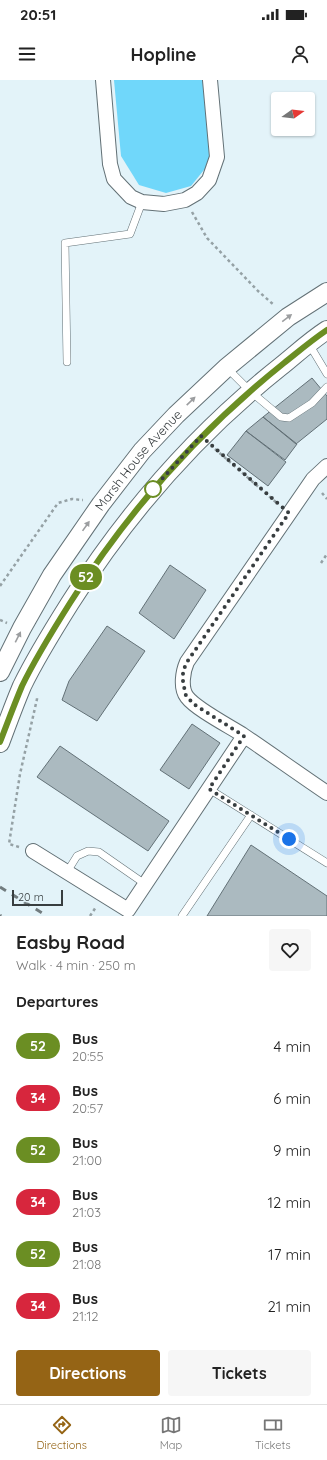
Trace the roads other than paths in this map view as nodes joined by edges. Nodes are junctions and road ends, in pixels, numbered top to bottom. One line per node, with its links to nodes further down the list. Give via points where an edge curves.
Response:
1 (103, 80): 3 (street, via 110,164 114,180 131,197)
2 (210, 80): 3 (street, via 217,157 209,180 197,193 185,200 164,204)
3 (142, 202): 7 (lane, via 130,234 65,243)
4 (327, 292): 8 (street, Marsh House Avenue, one-way to 4, via 288,317)
5 (327, 330): 6 (street)
6 (309, 344): 9 (lane); 11 (street)
7 (67, 362)
8 (226, 368): 11 (lane); 13 (street, Marsh House Avenue, one-way to 8, via 142,451)
9 (327, 374)
10 (327, 387): 11 (lane, via 312,403 289,418 281,417)
11 (250, 391): 14 (street, via 201,436)
12 (327, 466): 16 (street, via 313,479 289,513 183,671 186,696 195,705)
13 (101, 504): 14 (street); 15 (street, Marsh House Avenue, one-way to 13, via 52,575)
14 (127, 521): 17 (street, via 86,577 52,631 22,686)
15 (0, 672)
16 (244, 736): 18 (street); 19 (street)
17 (0, 742)
18 (209, 789): 20 (lane); 24 (street)
19 (327, 793)
20 (251, 815): 22 (lane); 25 (lane)
21 (33, 851): 23 (street)
22 (327, 863)
23 (67, 872): 24 (lane, via 77,856 88,851 99,852); 24 (street, via 128,910)
24 (145, 884)
25 (182, 916)

